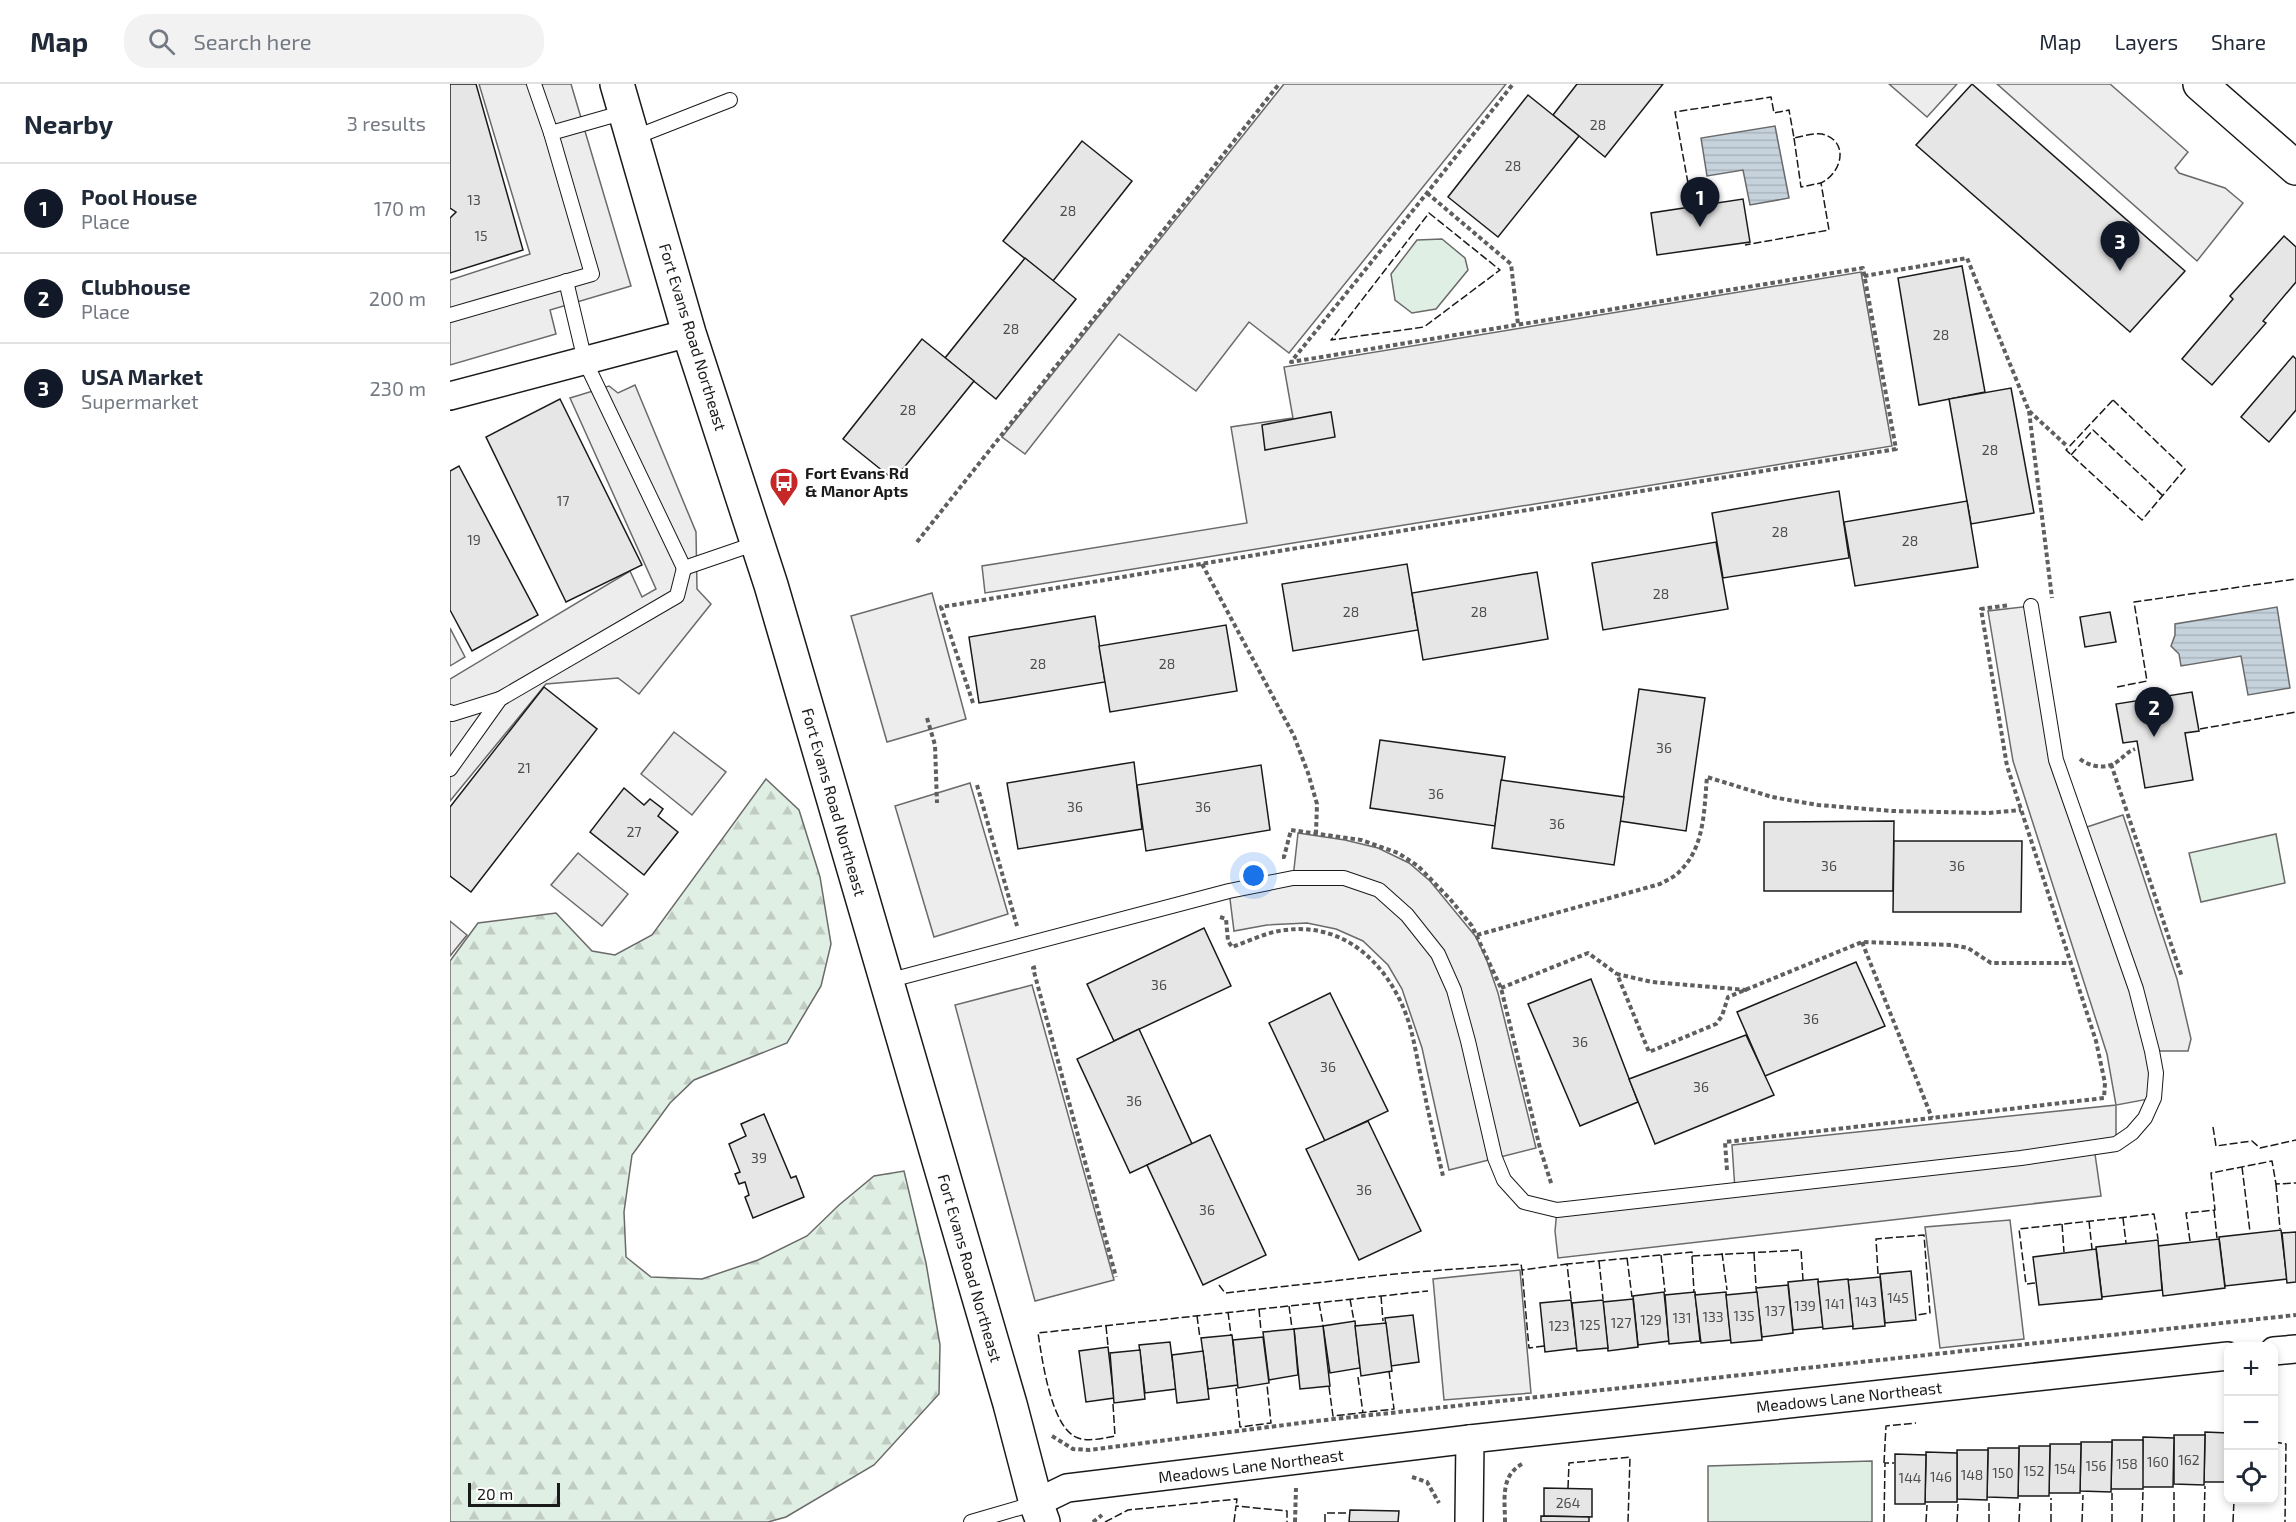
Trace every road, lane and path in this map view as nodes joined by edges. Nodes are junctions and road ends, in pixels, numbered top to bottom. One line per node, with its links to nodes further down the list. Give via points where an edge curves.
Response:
1 (534, 84): 7 (lane)
2 (1279, 84): 19 (path)
3 (1512, 84): 9 (path)
4 (2200, 84): 8 (street)
5 (730, 100): 6 (lane)
6 (625, 111): 7 (lane); 14 (street, Fort Evans Road Northeast)
7 (551, 133): 11 (lane, via 592,274)
8 (2296, 168)
9 (1427, 193): 13 (path, via 1511,264); 13 (path, via 1291,362)
10 (1864, 276): 13 (path, via 1863,268); 17 (path, via 1967,258); 21 (path, via 1896,449)
11 (566, 281): 12 (lane); 15 (lane)
12 (450, 315)
13 (1518, 324)
14 (689, 333): 15 (street); 20 (street, Fort Evans Road Northeast)
15 (585, 361): 16 (street); 22 (lane)
16 (450, 396)
17 (2030, 411): 18 (path); 23 (path, via 2053,599)
18 (2067, 446)
19 (917, 542)
20 (758, 543): 22 (lane); 46 (street, Fort Evans Road Northeast)
21 (1202, 564): 26 (path, via 941,607); 36 (path, via 1294,736 1317,804)
22 (684, 568): 25 (lane, via 677,596)
23 (2037, 603): 46 (lane, via 2056,760 2136,989 2156,1073 2154,1098 2145,1118 2116,1144 1557,1210 1524,1202 1504,1180 1495,1158 1454,990 1438,954 1407,915 1379,890 1344,878 1293,878 1239,889)
24 (2012, 605): 35 (path, via 1981,609 2007,766)
25 (500, 699): 27 (lane); 32 (lane)
26 (973, 703)
27 (450, 712)
28 (927, 718): 34 (path, via 935,745)
29 (2135, 749): 31 (path)
30 (2077, 750): 31 (path, via 2087,764)
31 (2111, 764): 45 (path)
32 (450, 769)
33 (977, 785): 39 (path)
34 (938, 803)
35 (2021, 810): 40 (path, via 1988,813 1818,805 1772,797 1707,777 1701,832 1693,855 1680,872 1660,884); 42 (path)
36 (1316, 833): 37 (path, via 1291,830 1284,857); 40 (path, via 1361,840 1398,853 1418,866 1450,899)
37 (1272, 860)
38 (1213, 918): 51 (path, via 1227,919 1232,947 1283,930 1308,929 1334,934 1370,956 1394,986 1409,1023)
39 (1018, 930)
40 (1477, 935): 47 (path)
41 (1862, 942): 42 (path, via 1952,945 1968,948 1991,963); 48 (path); 49 (path)
42 (2071, 963): 49 (path, via 2096,1041 2105,1083 2104,1098)
43 (1045, 964): 53 (path, via 1033,968)
44 (1617, 974): 47 (path, via 1588,953); 48 (path, via 1652,982); 48 (path, via 1649,1052 1716,1024 1728,997)
45 (2182, 977)
46 (887, 981): 61 (street, Fort Evans Road Northeast)
47 (1501, 988): 52 (path)
48 (1747, 990)
49 (1932, 1118): 50 (path, via 1725,1142 1727,1170)
50 (1716, 1172)
51 (1443, 1176)
52 (1553, 1189)
53 (1116, 1277)
54 (2296, 1315): 58 (path, via 1316,1421 1089,1450 1073,1449)
55 (2296, 1349): 56 (street)
56 (2278, 1351)
57 (2224, 1357): 59 (street, Meadows Lane Northeast)
58 (1052, 1436)
59 (1470, 1440): 61 (street, Meadows Lane Northeast, via 1067,1488); 64 (street)
60 (1296, 1487): 63 (path)
61 (1039, 1512): 62 (lane)
62 (971, 1522)
63 (1295, 1522)
64 (1469, 1522)

